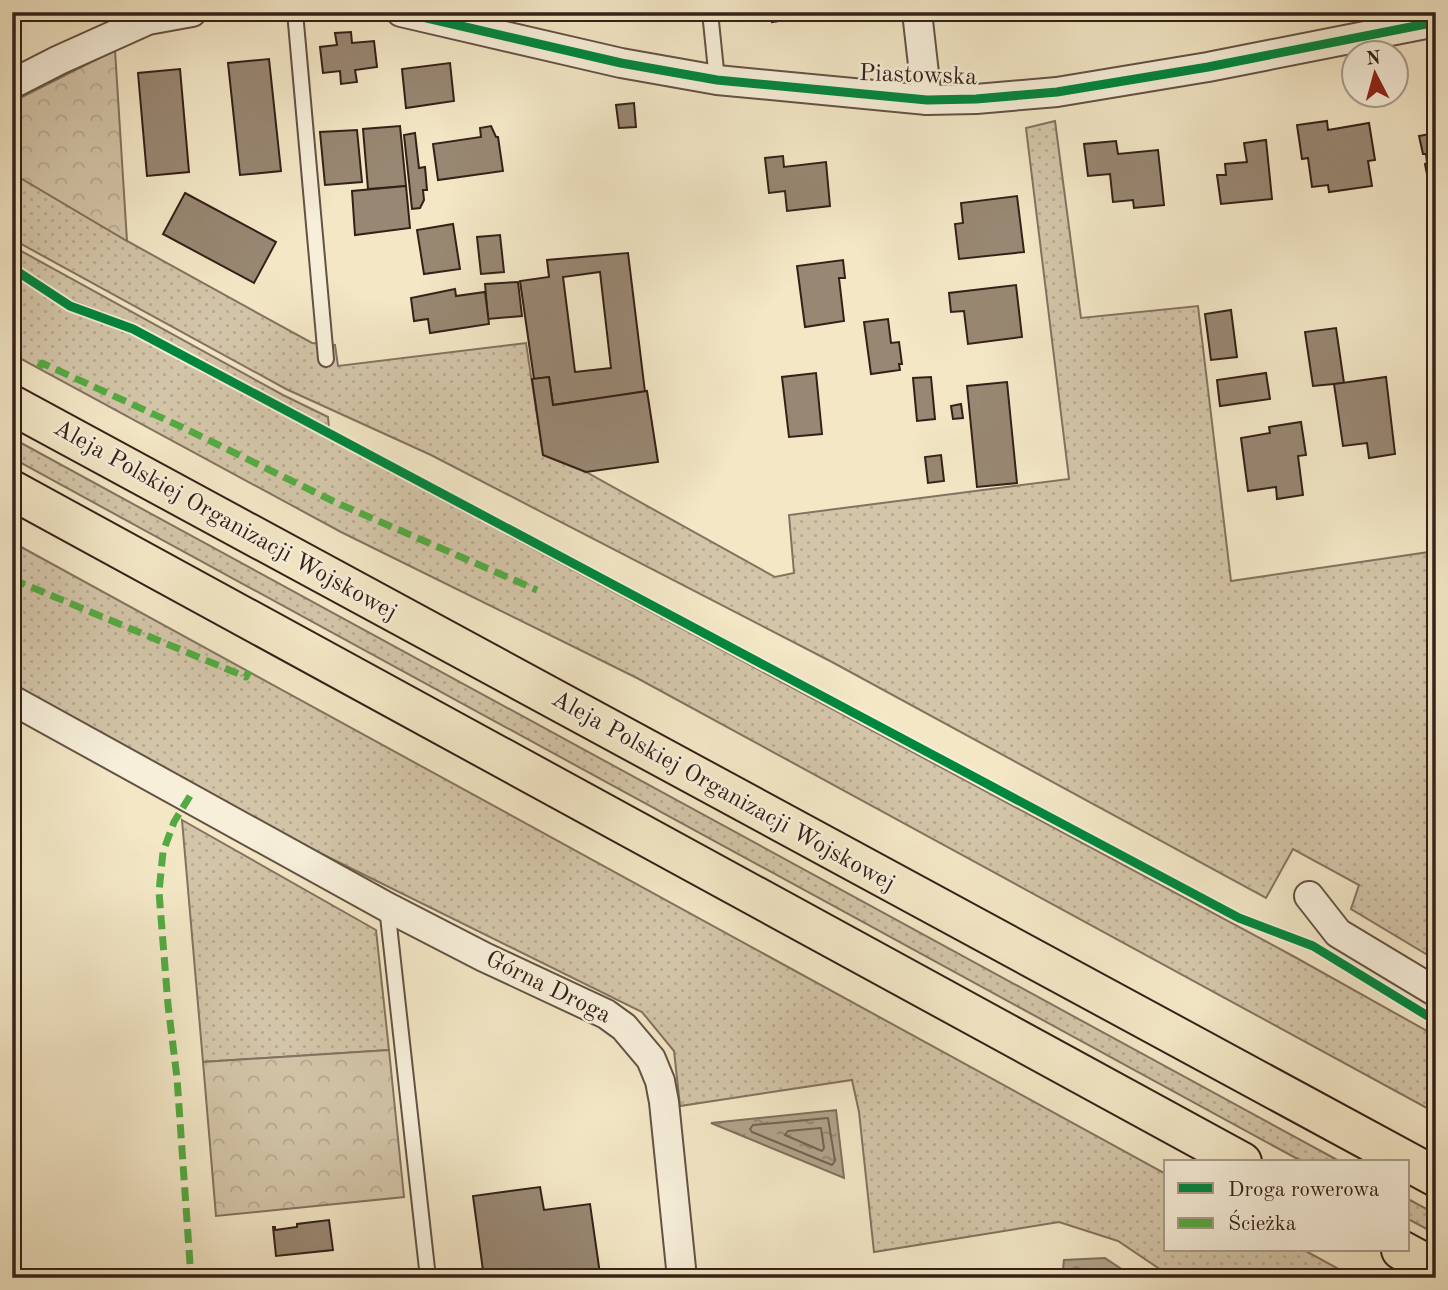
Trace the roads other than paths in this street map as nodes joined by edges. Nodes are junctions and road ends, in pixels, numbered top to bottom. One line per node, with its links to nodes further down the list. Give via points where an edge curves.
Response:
1 (192, 12): 6 (street)
2 (295, 12): 12 (lane)
3 (401, 12): 9 (street, Piastowska, via 492,24 621,63)
4 (710, 12): 9 (lane)
5 (917, 12): 11 (street)
6 (147, 16): 10 (street)
7 (1436, 22): 8 (street, Piastowska)
8 (1374, 23): 11 (street, Piastowska, via 1208,68 1057,92)
9 (717, 80): 11 (street, Piastowska)
10 (12, 84)
11 (927, 100)
12 (326, 359)
13 (12, 405): 20 (highway, Aleja Polskiej Organizacji Wojskowej)
14 (12, 490): 19 (highway)
15 (12, 699): 17 (street, Górna Droga)
16 (1309, 896): 18 (street, via 1338,933)
17 (387, 907): 25 (lane); 26 (street, Górna Droga, via 606,1014 639,1042 651,1059 664,1102)
18 (1436, 992)
19 (1238, 1160)
20 (1405, 1160)
21 (1410, 1163): 22 (highway, Aleja Polskiej Organizacji Wojskowej)
22 (1436, 1177)
23 (1405, 1252): 24 (highway)
24 (1436, 1269)
25 (428, 1278)
26 (682, 1278)

